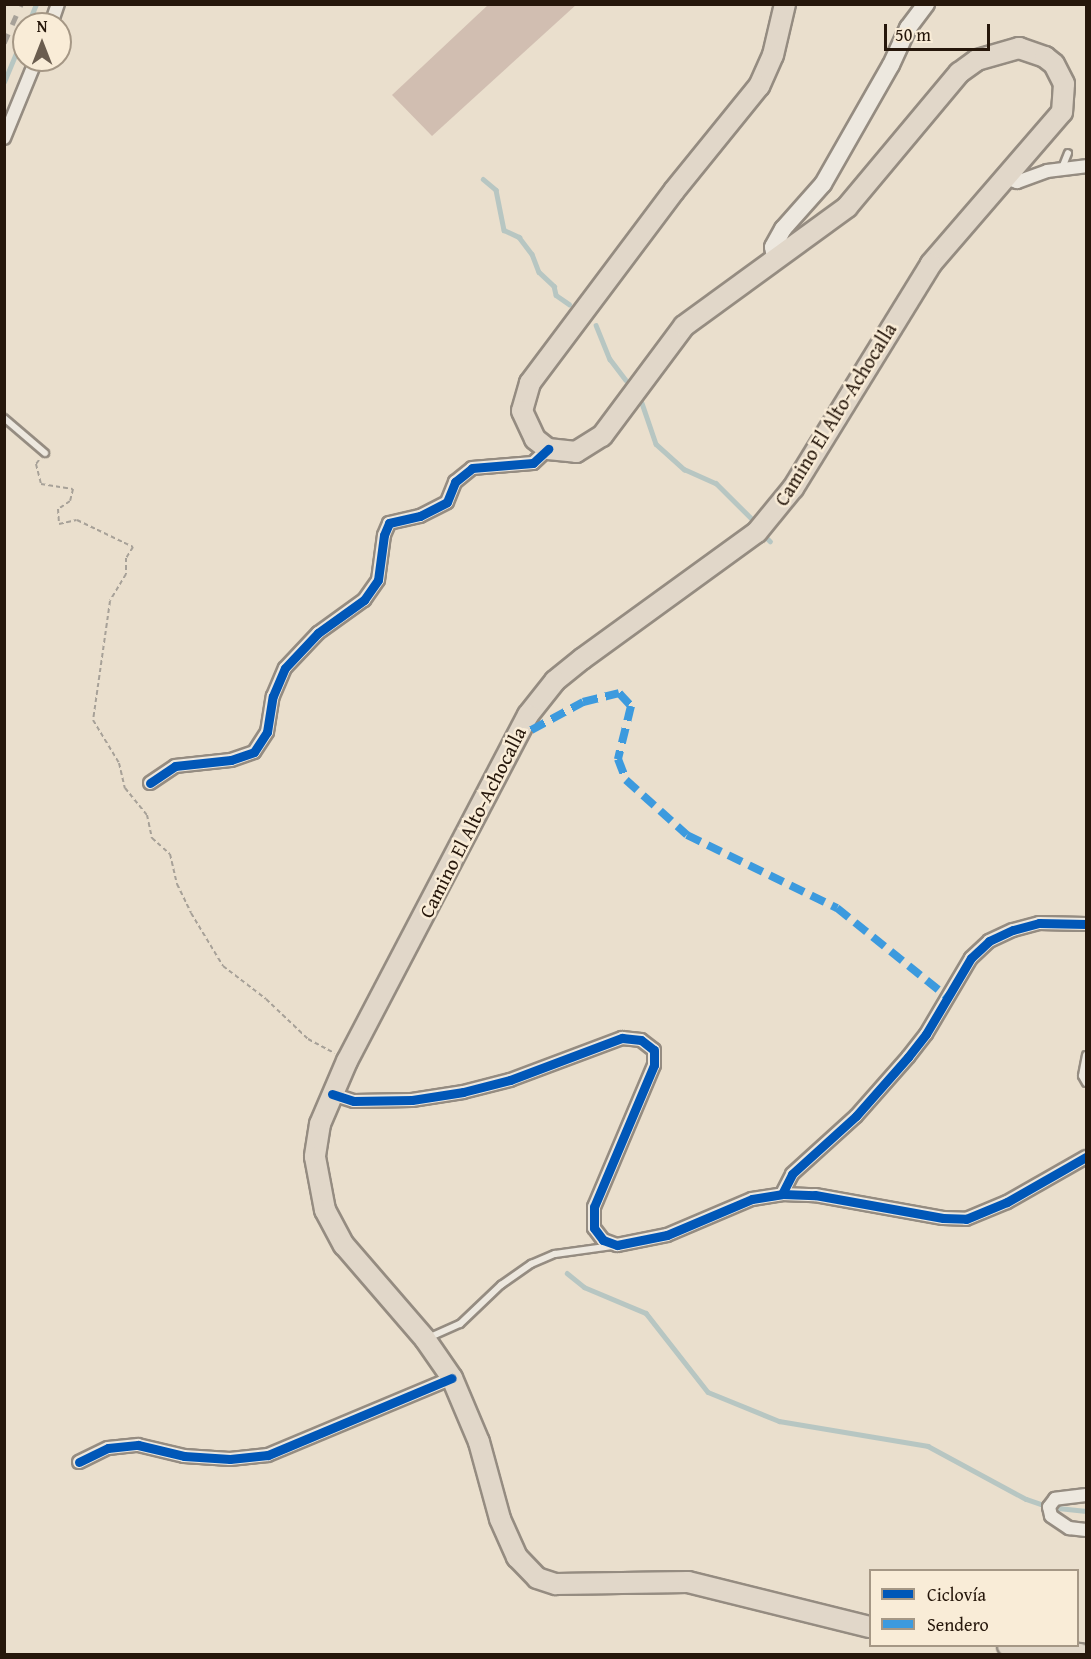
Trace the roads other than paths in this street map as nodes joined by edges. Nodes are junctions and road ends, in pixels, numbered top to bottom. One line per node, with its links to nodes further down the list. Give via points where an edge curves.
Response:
1 (785, 4): 11 (main road, via 773,55 759,86 674,190 530,382 522,411 535,439)
2 (926, 4): 9 (main road, via 908,28 881,84 823,184 783,229 773,247)
3 (31, 72): 4 (street)
4 (4, 138)
5 (1068, 153): 7 (lane)
6 (1086, 166): 7 (street)
7 (1062, 168): 8 (street, via 1017,182)
8 (1003, 177): 9 (main road, Camino El Alto-Achocalla, via 1062,112 1064,84 1059,73 1054,64 1032,50 991,53 959,73 847,207); 17 (main road, Camino El Alto-Achocalla, via 931,264 793,488 757,532 582,659 555,681 528,715)
9 (775, 257): 11 (main road, Camino El Alto-Achocalla, via 684,326 602,436 589,447 562,453)
10 (4, 418): 12 (lane)
11 (548, 449): 13 (street, via 533,463 472,468 455,482 447,502 420,516 389,522 378,580 364,600 318,633 285,668 273,696 267,732 254,752 231,760 175,766)
12 (45, 453)
13 (150, 783)
14 (1086, 924): 19 (street, via 1039,923 989,941 971,957 908,1058 856,1116 792,1174)
15 (1086, 1055): 16 (lane, via 1082,1076)
16 (1086, 1083)
17 (332, 1094): 20 (street, via 354,1101 412,1100 453,1094 510,1080 622,1038 641,1040 654,1050 654,1065 594,1207 594,1228 603,1240); 21 (main road, Camino El Alto-Achocalla, via 320,1124 315,1157 326,1210 344,1245)
18 (1086, 1157): 19 (street, via 1007,1202 966,1219 815,1195)
19 (782, 1194): 20 (street, via 752,1199 667,1234)
20 (617, 1245): 21 (lane, via 555,1254 531,1264 501,1285 460,1324)
21 (425, 1339): 22 (main road, Camino El Alto-Achocalla)
22 (452, 1378): 23 (street, via 268,1455 230,1459 184,1456 138,1445 108,1448); 26 (main road, Camino El Alto-Achocalla, via 479,1442 500,1519 517,1557 537,1578 556,1584 688,1582)
23 (79, 1462)
24 (1086, 1495): 25 (street, via 1055,1499 1048,1507 1051,1516 1069,1528)
25 (1086, 1530)
26 (869, 1627)
27 (1017, 1647): 28 (main road)
28 (1081, 1654)

